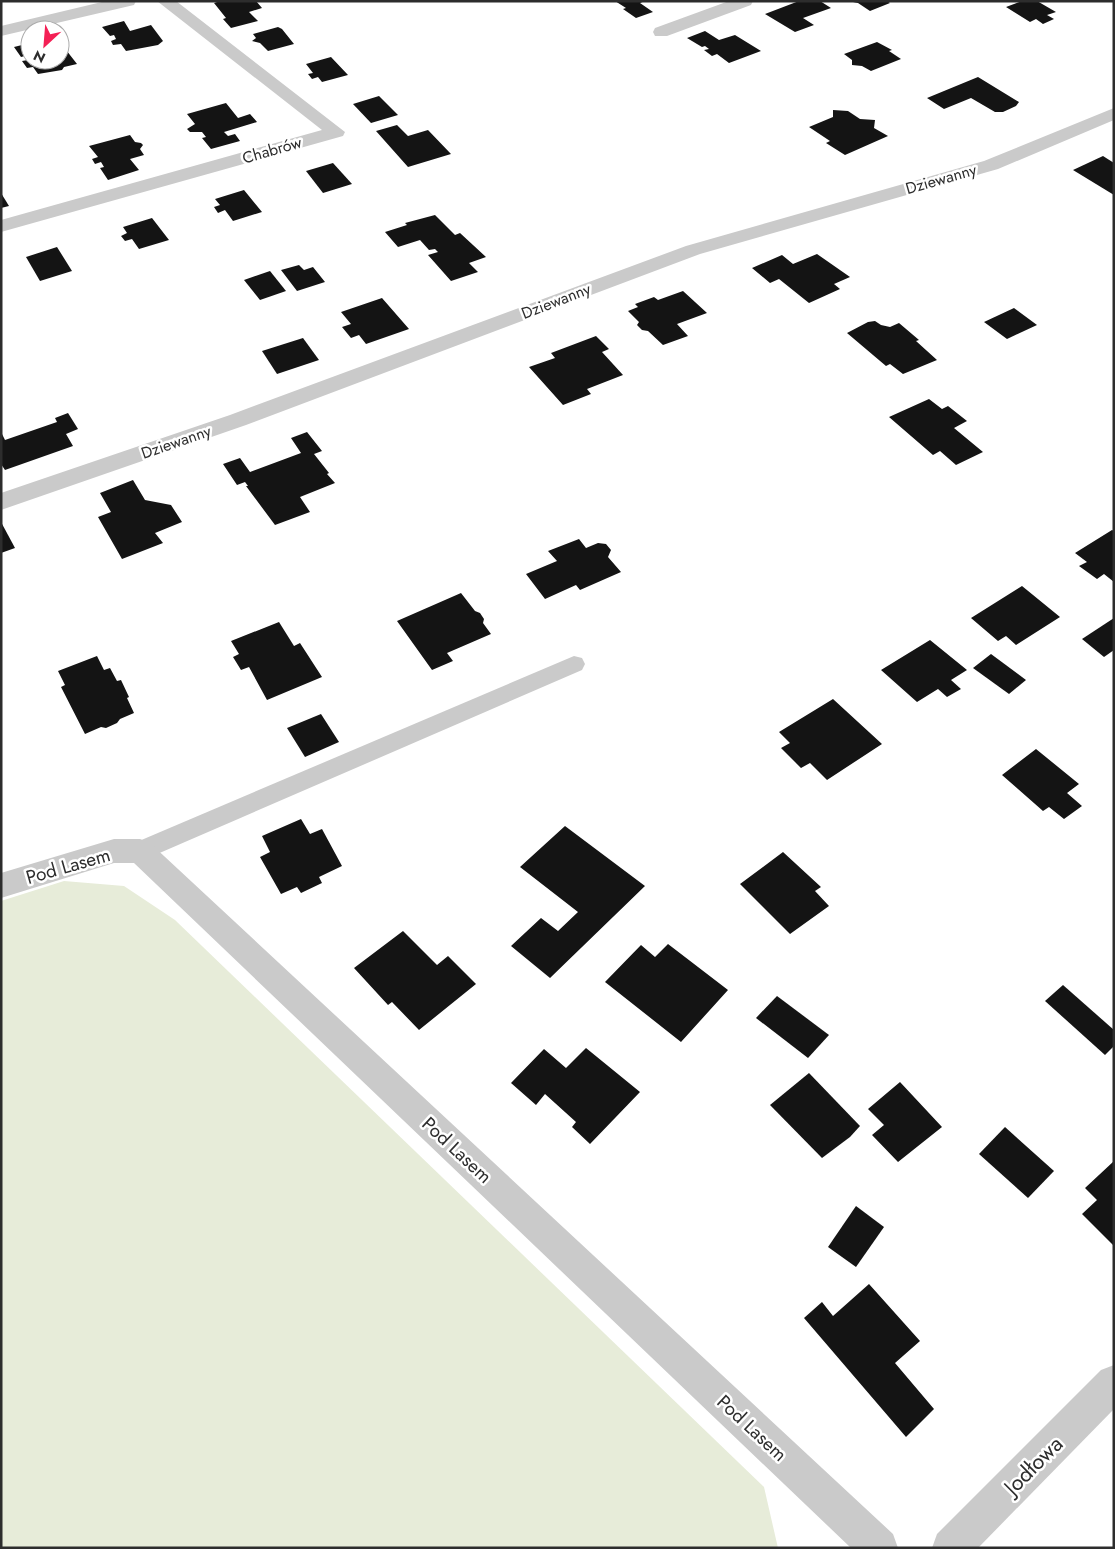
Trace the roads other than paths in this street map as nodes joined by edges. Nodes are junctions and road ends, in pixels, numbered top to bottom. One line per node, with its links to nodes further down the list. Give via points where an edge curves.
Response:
1 (128, 1): 4 (street)
2 (165, 1): 7 (street, Chabrów, via 336,132)
3 (745, 1): 5 (street)
4 (1, 30)
5 (661, 32)
6 (1114, 113): 8 (street, Dziewanny, via 991,165 693,250 238,420)
7 (1, 226)
8 (1, 502)
9 (574, 664): 10 (lane)
10 (140, 851): 11 (street, Pod Lasem, via 114,852); 13 (street, Pod Lasem)
11 (1, 886)
12 (1114, 1383): 14 (street, Jodłowa)
13 (879, 1548)
14 (951, 1548)

